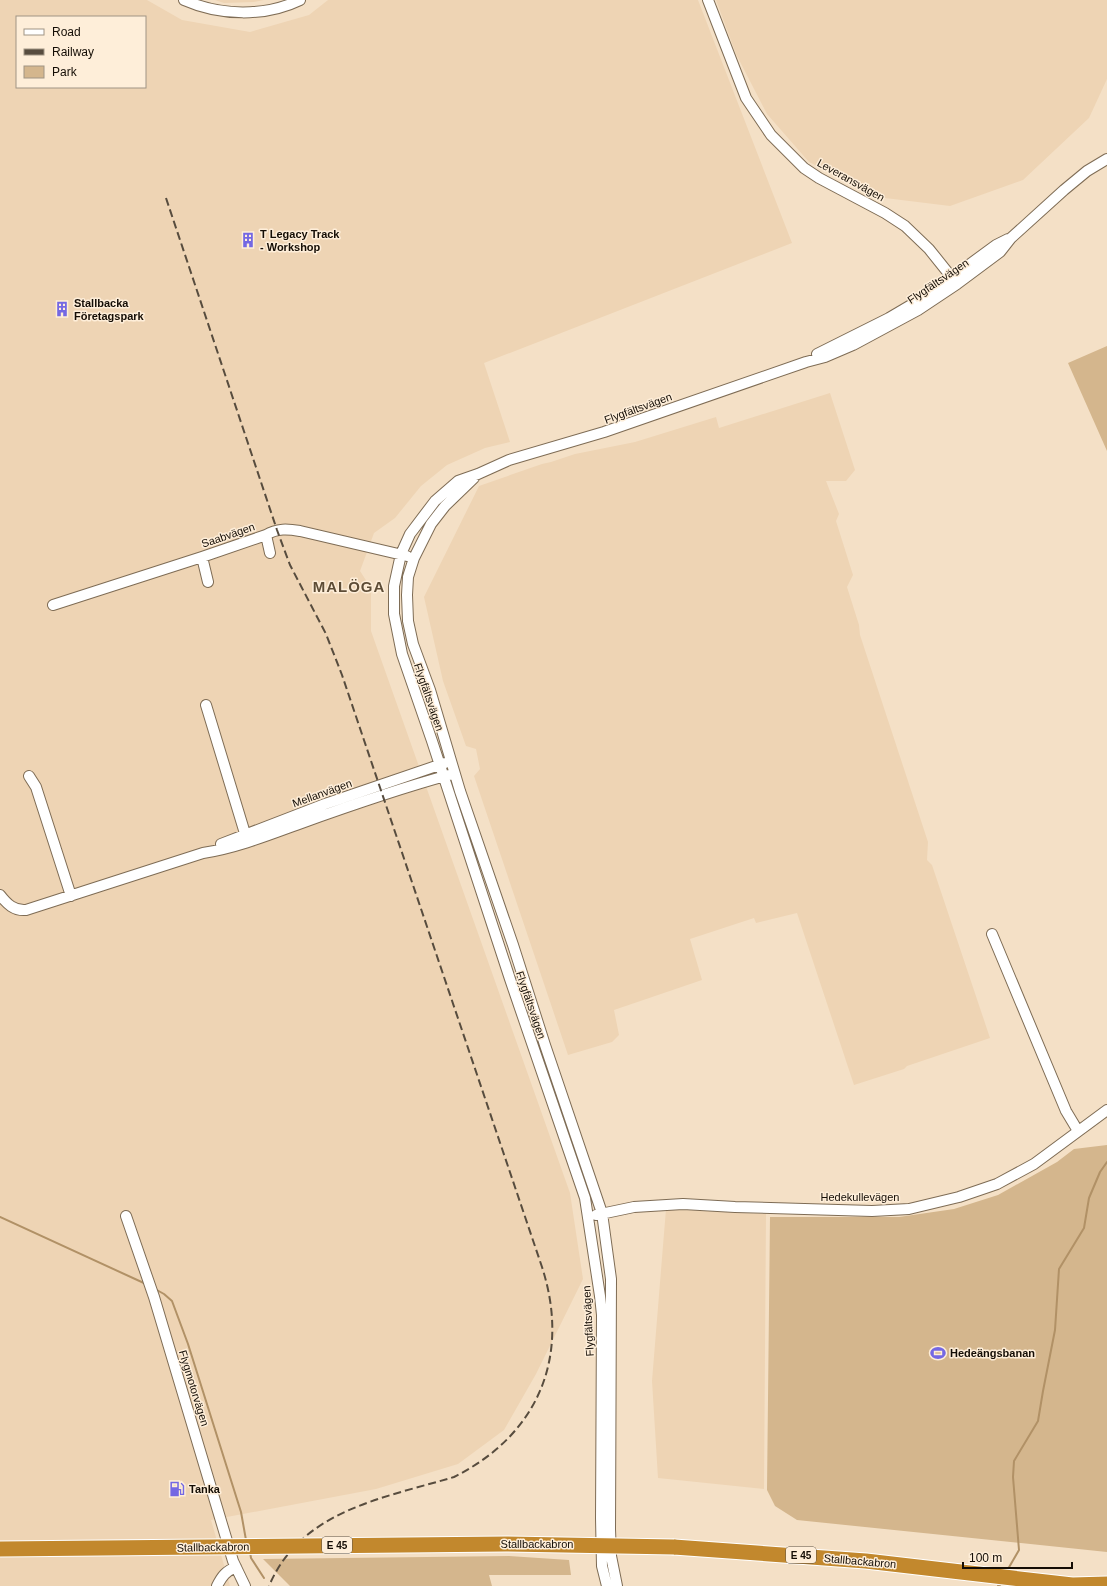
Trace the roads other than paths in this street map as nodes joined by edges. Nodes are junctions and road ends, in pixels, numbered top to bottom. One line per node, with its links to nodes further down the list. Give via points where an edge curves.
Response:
1 (184, 0): 2 (street, via 228,12 271,10)
2 (300, 0)
3 (708, 0): 5 (street, Leveransvägen, via 746,98 771,134 804,168 905,226 929,249)
4 (1105, 162): 5 (street, Flygfältsvägen, via 1087,171 1011,238 996,245)
5 (955, 281): 6 (street, Flygfältsvägen, via 889,318 823,350 806,362 604,432 509,460)
6 (478, 474): 9 (street, Flygfältsvägen, via 458,481 435,501 410,534); 11 (street, Flygfältsvägen, via 445,506 431,524)
7 (266, 535): 8 (street); 9 (street, Saabvägen, via 277,530 300,531); 10 (street, Saabvägen)
8 (270, 553)
9 (401, 554): 11 (street, Saabvägen); 16 (street, Flygfältsvägen, via 394,586 397,636)
10 (202, 557): 12 (street); 13 (street, Saabvägen)
11 (414, 558): 15 (street, Flygfältsvägen, via 408,577 408,621)
12 (208, 582)
13 (53, 605)
14 (206, 705): 20 (street)
15 (451, 761): 16 (street, Mellanvägen); 17 (street, Flygfältsvägen)
16 (439, 764): 19 (street, Flygfältsvägen); 20 (street, Mellanvägen)
17 (454, 774): 19 (street, Mellanvägen); 26 (street, Flygfältsvägen)
18 (29, 776): 22 (street, via 36,787)
19 (443, 777): 20 (street, Mellanvägen); 28 (street, Flygfältsvägen, via 564,1134)
20 (246, 838): 22 (street, Mellanvägen, via 218,851)
21 (0, 896): 22 (street, Mellanvägen, via 10,906 26,910)
22 (71, 896)
23 (992, 934): 25 (street, via 1066,1112)
24 (1107, 1110): 25 (street, Hedekullevägen)
25 (1078, 1132): 26 (street, Hedekullevägen, via 1034,1164 997,1184 910,1209 872,1212 683,1204 634,1207)
26 (602, 1213): 28 (street, Hedekullevägen); 36 (street, Flygfältsvägen, via 611,1279 610,1529 611,1556)
27 (126, 1216): 30 (street, Flygmotorvägen, via 154,1298)
28 (589, 1217): 35 (street, Flygfältsvägen, via 602,1316 601,1518 602,1566)
29 (0, 1549): 37 (highway, Stallbackabron / E 45, bridge, via 593,1544 674,1547 866,1561)
30 (236, 1567): 32 (street, via 223,1574); 33 (street, Flygmotorvägen); 34 (street, Flygmotorvägen)
31 (1107, 1584): 37 (highway, E 45)
32 (217, 1586)
33 (239, 1586)
34 (245, 1586)
35 (607, 1586)
36 (617, 1586)
37 (1077, 1586)

